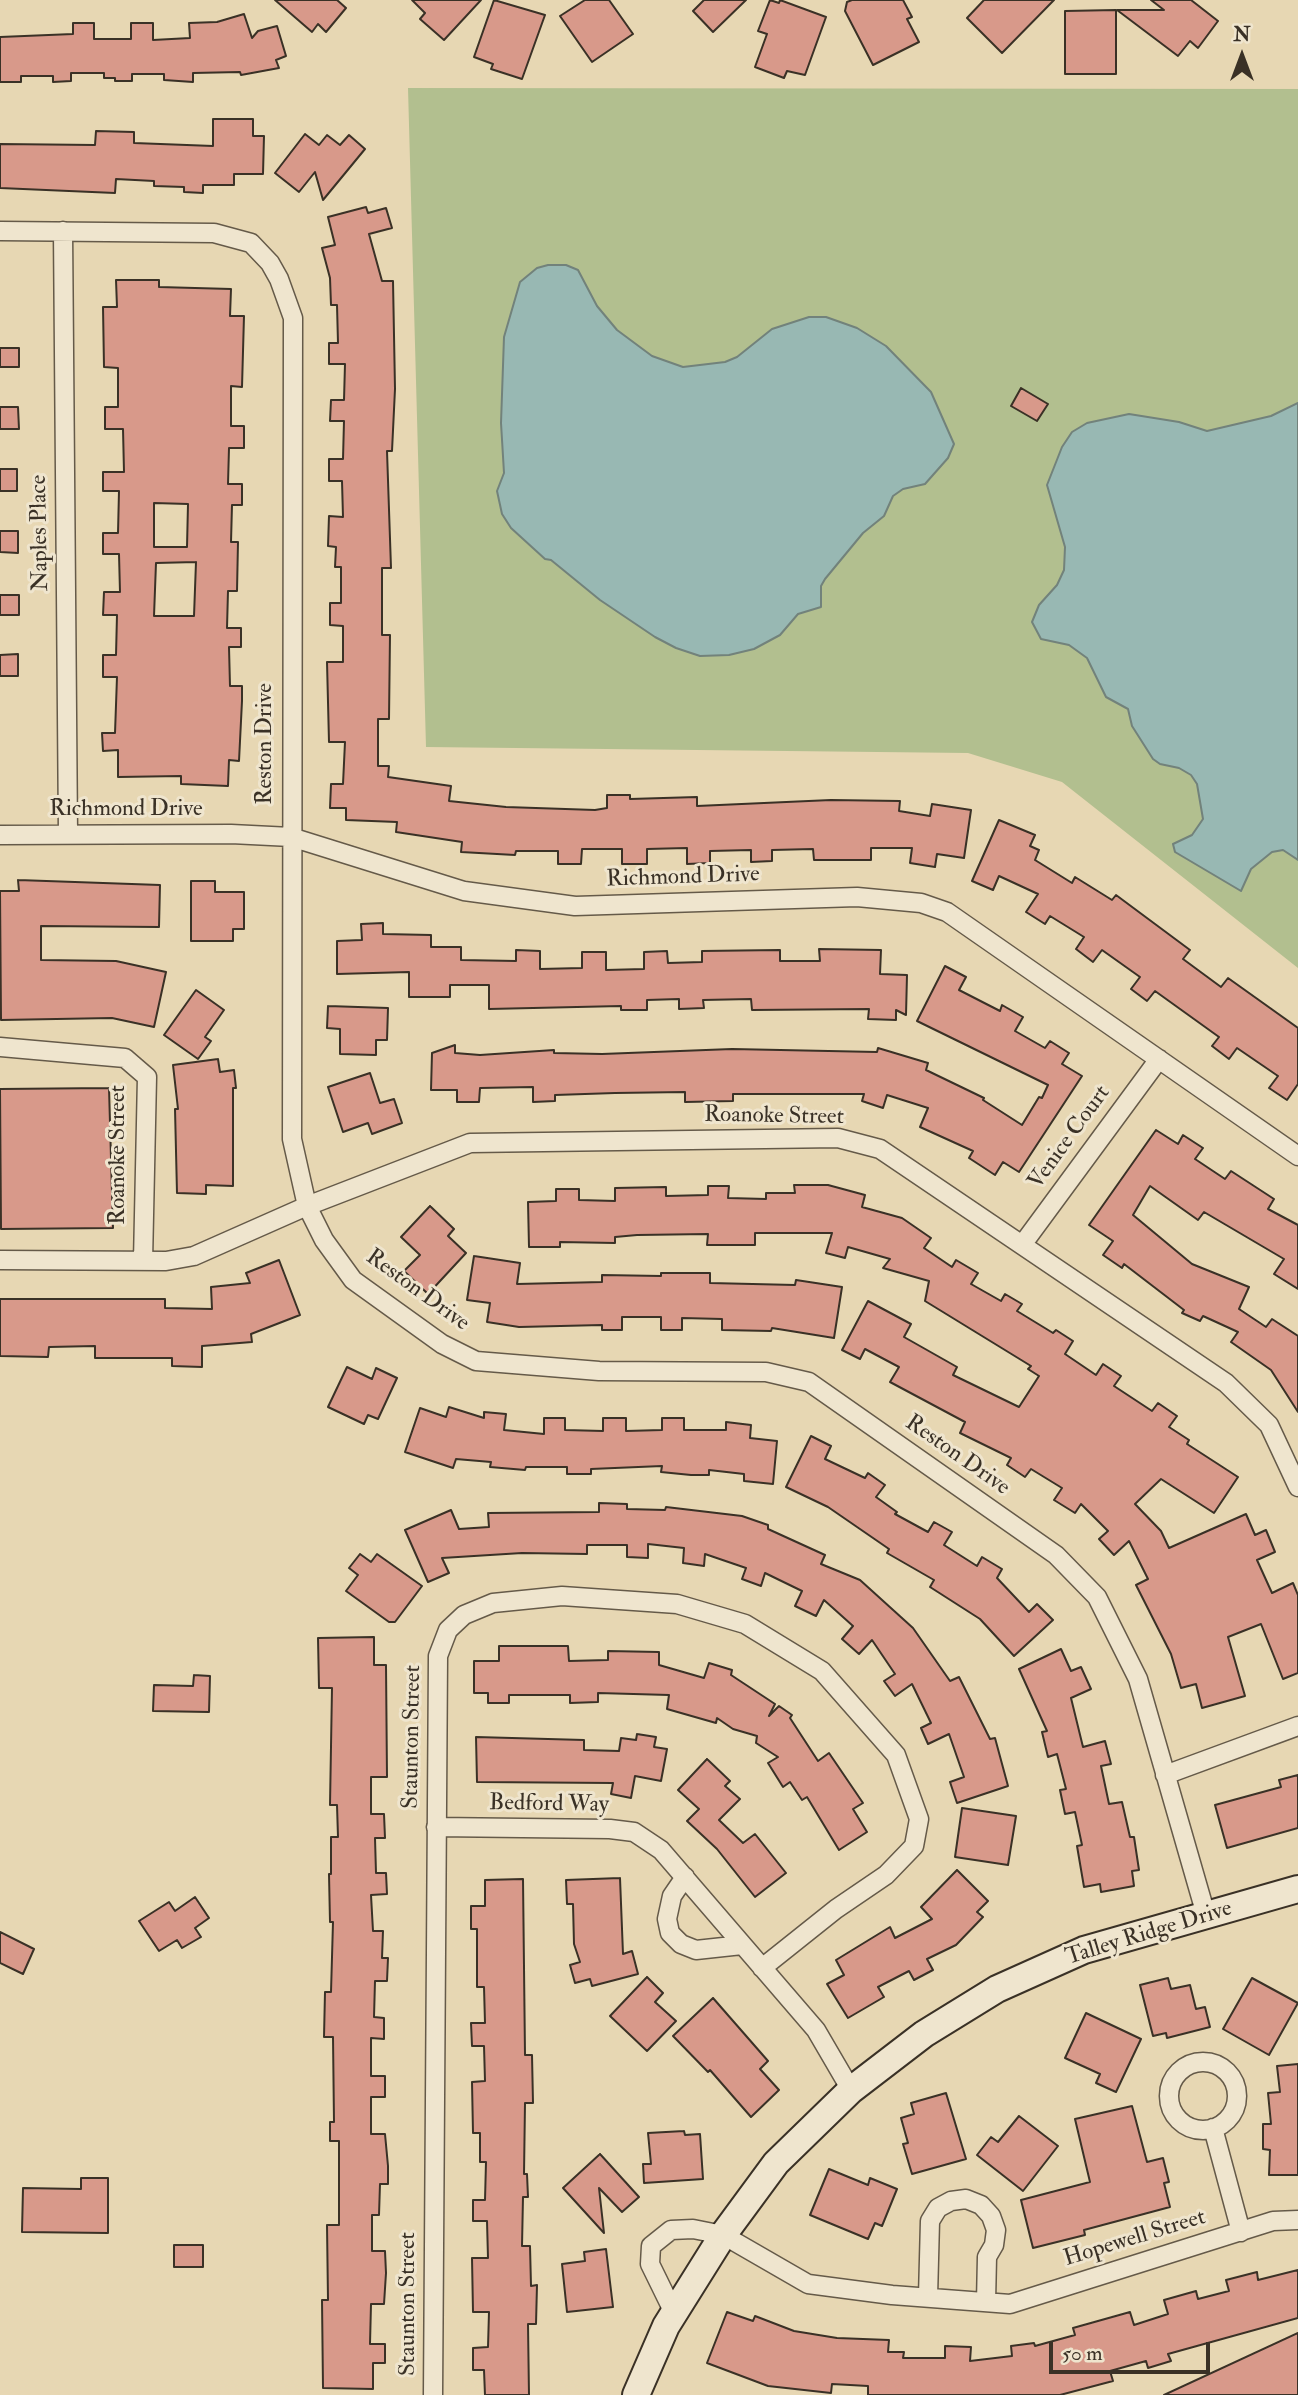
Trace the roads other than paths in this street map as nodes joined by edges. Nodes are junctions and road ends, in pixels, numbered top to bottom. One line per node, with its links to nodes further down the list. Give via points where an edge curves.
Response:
1 (0, 231): 2 (street, Reston Drive)
2 (63, 231): 3 (street, Naples Place); 5 (street, Reston Drive, via 214,233 251,243 279,279 293,318)
3 (68, 834): 4 (street, Richmond Drive); 5 (street, Richmond Drive)
4 (0, 835)
5 (291, 837): 7 (street, Richmond Drive, via 464,891 575,906 857,897 920,903 947,912); 9 (street, Reston Drive, via 292,1139)
6 (0, 1047): 12 (street, Roanoke Street, via 125,1058 147,1077)
7 (1159, 1059): 8 (street, Richmond Drive); 10 (street, Venice Court)
8 (1298, 1156)
9 (307, 1206): 10 (street, Roanoke Street, via 470,1143 838,1138 880,1149); 12 (street, Roanoke Street, via 194,1256); 15 (street, Reston Drive, via 324,1240 353,1280 442,1344 476,1361 599,1371 766,1372 809,1382 1056,1555 1097,1597 1138,1679)
10 (1021, 1245): 13 (street, Roanoke Street, via 1226,1383 1269,1426)
11 (0, 1260): 12 (street, Roanoke Street)
12 (143, 1261)
13 (1298, 1487)
14 (1298, 1726): 15 (street)
15 (1165, 1774): 19 (street, Reston Drive)
16 (436, 1828): 17 (street, Bedford Way, via 634,1832 660,1850); 21 (street, Staunton Street, via 438,1656 448,1630 464,1615 493,1603 562,1596 677,1604 745,1624 822,1671 896,1755 919,1819 914,1846 886,1875); 30 (street, Staunton Street)
17 (685, 1877): 20 (street, Bedford Way); 20 (street, via 672,1896 667,1919 670,1933 695,1950)
18 (1298, 1889): 19 (street, Talley Ridge Drive)
19 (1206, 1915): 22 (street, Talley Ridge Drive, via 1084,1950 997,1989 924,2034)
20 (742, 1945): 21 (street, Bedford Way)
21 (762, 1968): 22 (street, Bedford Way, via 816,2030)
22 (851, 2090): 26 (street, Talley Ridge Drive, via 776,2163)
23 (1213, 2129): 25 (street)
24 (1298, 2220): 25 (street, Hopewell Street, via 1273,2221)
25 (1241, 2232): 28 (street, Hopewell Street, via 1010,2304)
26 (723, 2235): 27 (street, Hopewell Street, via 808,2284); 29 (street, Talley Ridge Drive); 29 (street, via 671,2230 650,2246 653,2276)
27 (928, 2297): 28 (street, Hopewell Street); 28 (street, via 930,2221 944,2204 966,2199 981,2204 996,2230 988,2257)
28 (986, 2302)
29 (674, 2313): 31 (street, Talley Ridge Drive)
30 (433, 2395)
31 (636, 2395)

